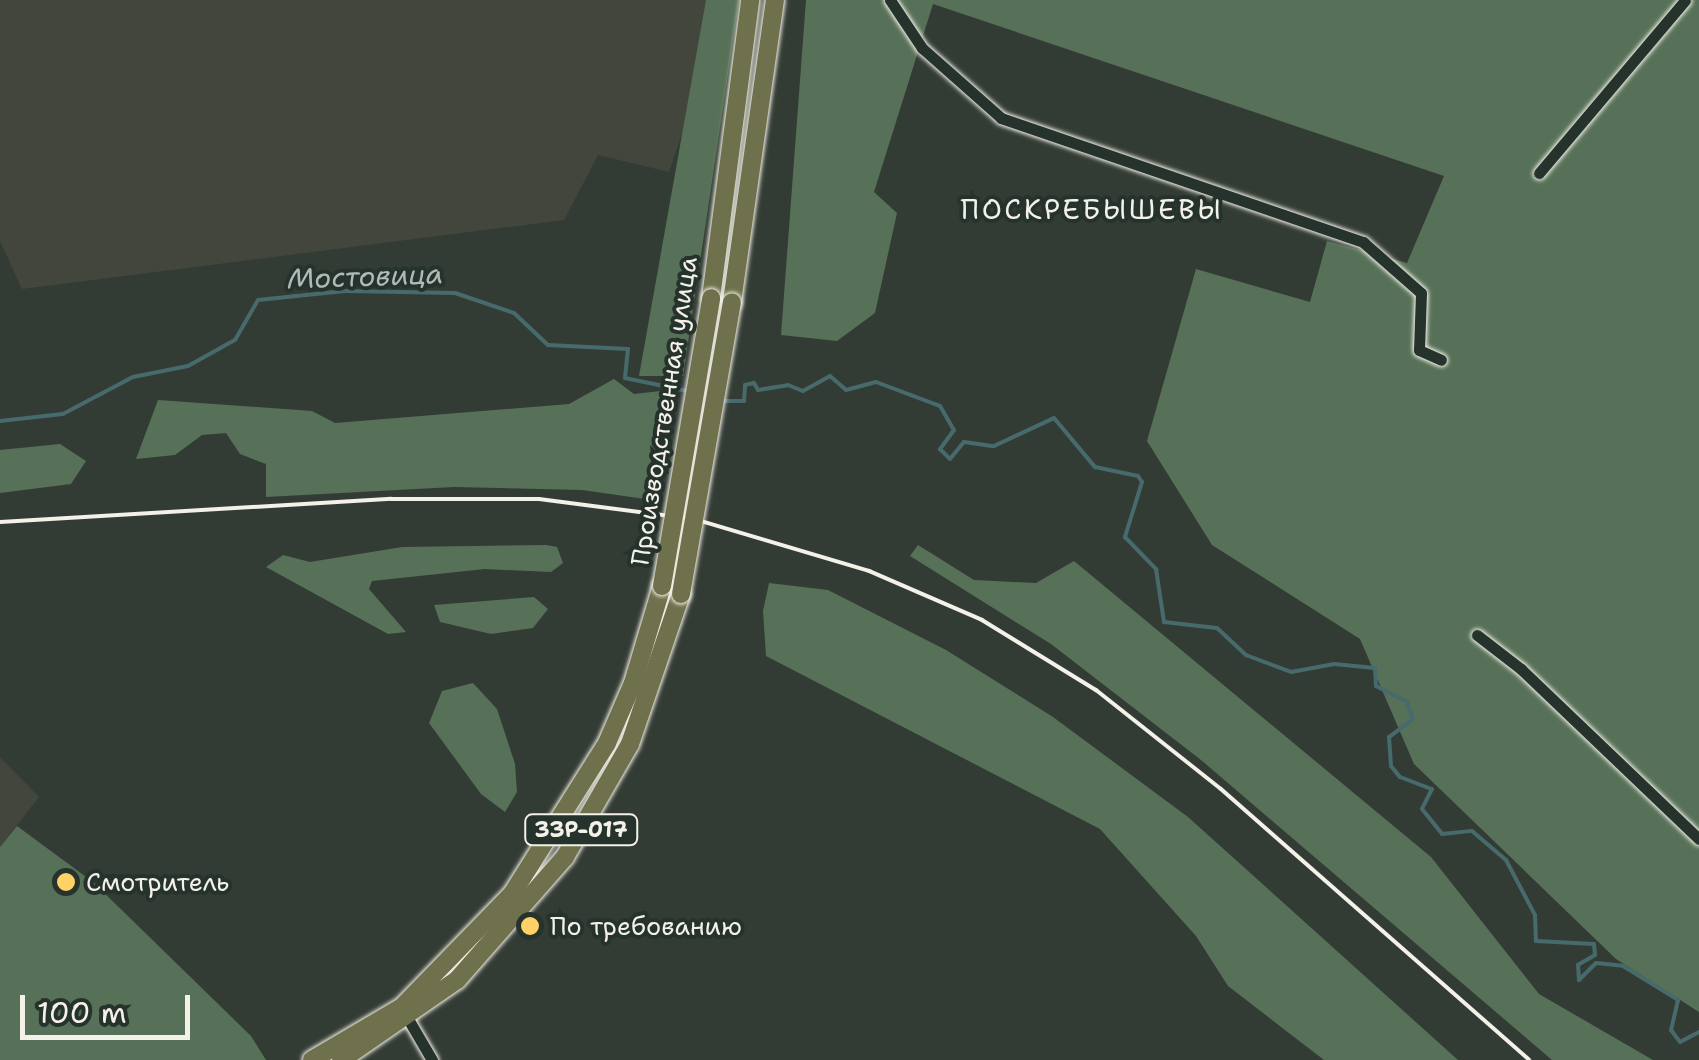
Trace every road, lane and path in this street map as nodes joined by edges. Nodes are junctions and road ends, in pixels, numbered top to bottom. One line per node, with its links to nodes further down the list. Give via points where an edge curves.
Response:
1 (750, 0): 9 (highway, Производственная улица / 33Р-017, bridge, via 711,298 662,586 634,683 541,854)
2 (775, 0): 9 (highway, Производственная улица / 33Р-017, bridge, via 681,594 630,744 565,857 501,935)
3 (890, 0): 6 (street, via 922,48 1001,118 1363,242 1422,293 1420,350)
4 (1685, 0): 5 (street)
5 (1538, 173)
6 (1442, 360)
7 (1477, 635): 8 (street, via 1521,668)
8 (1699, 839)
9 (405, 1013): 10 (highway, Производственная улица / 33Р-017); 11 (highway, Производственная улица / 33Р-017); 12 (street)
10 (312, 1060)
11 (342, 1060)
12 (432, 1060)

